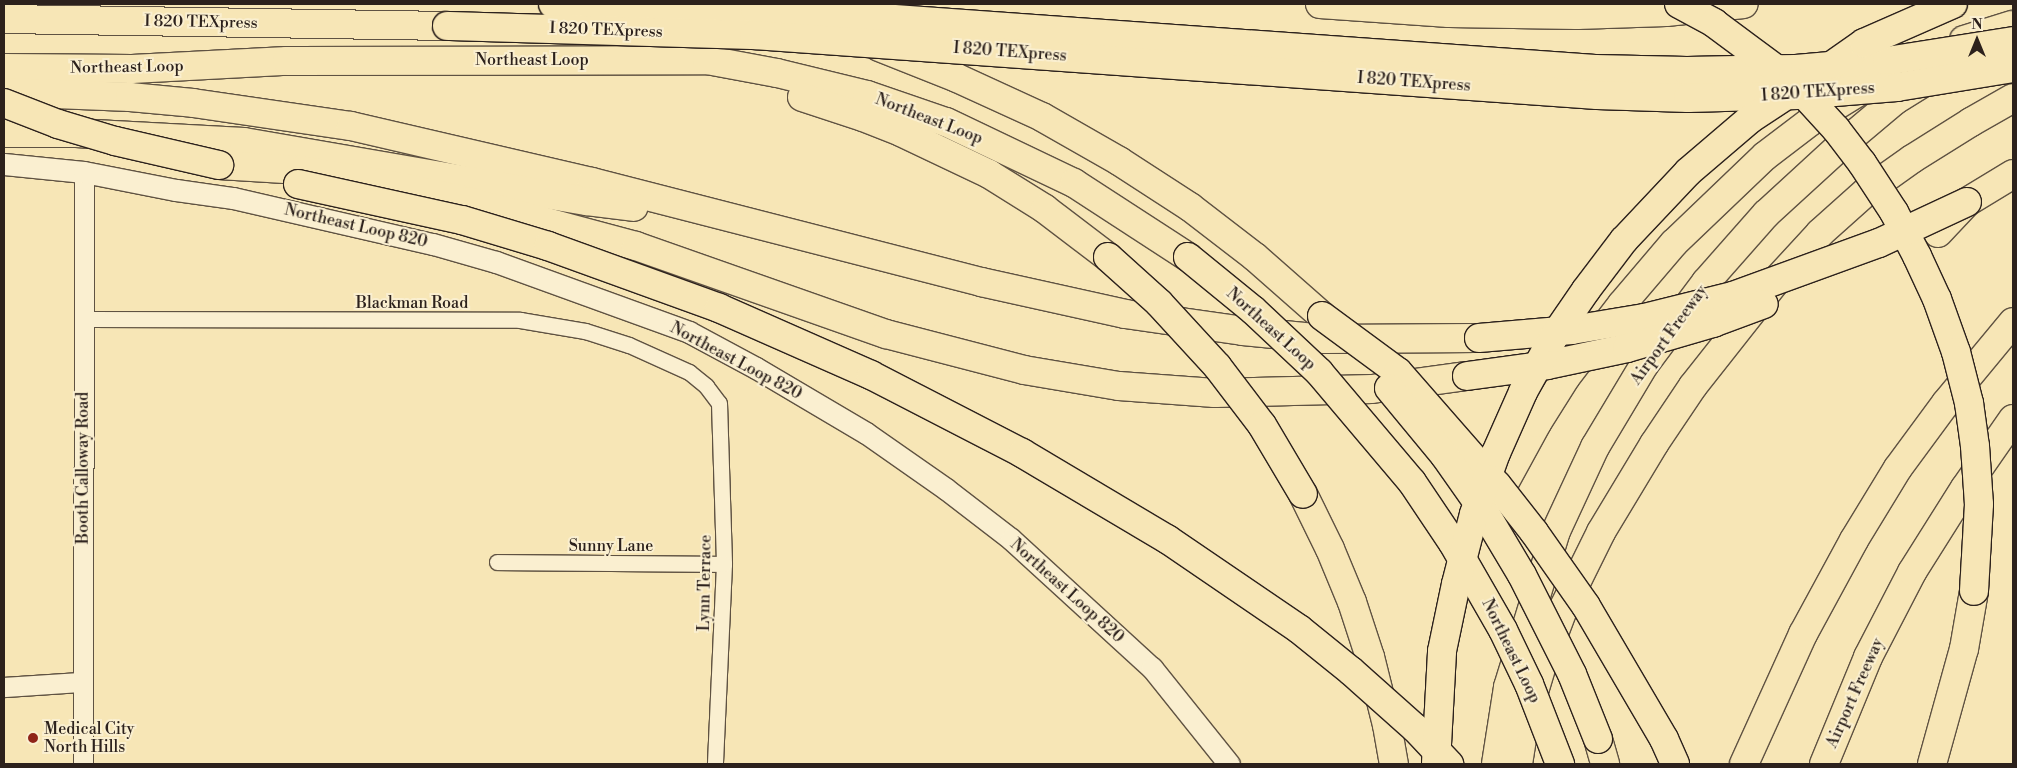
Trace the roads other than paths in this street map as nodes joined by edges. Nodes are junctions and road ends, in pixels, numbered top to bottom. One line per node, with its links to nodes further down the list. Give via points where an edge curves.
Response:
1 (552, 4): 8 (highway, I 820 TEXpress, bridge, via 755,9 1595,69 1687,72 1796,69 1868,62)
2 (739, 4): 22 (highway, via 828,27 957,78 1042,117 1190,207)
3 (1320, 4): 5 (highway, via 1449,13 1577,15 1666,12)
4 (1679, 4): 45 (highway, bridge, via 1714,23 1792,81 1836,129 1894,212 1937,298 1952,343 1968,403 1979,504 1974,591 1964,650)
5 (1744, 4)
6 (1953, 4): 37 (highway, bridge, via 1864,43 1750,119 1688,172 1624,240 1553,338 1523,392 1474,514 1442,651)
7 (4, 19): 11 (highway, I 820 TEXpress, bridge, via 754,35 1688,98 1798,95 1897,87)
8 (2013, 30): 36 (highway, via 1922,53 1811,121 1765,156 1717,200 1674,242 1622,304 1566,377 1488,513 1471,558 1445,651); 39 (highway, Airport Freeway, via 1894,102 1837,149 1766,214 1706,282 1644,366 1595,447 1556,531 1508,687)
9 (707, 60): 10 (highway, Northeast Loop, via 287,61 132,69); 35 (highway, bridge, via 772,89 839,108 927,143 989,174 1045,209 1108,257 1159,302 1218,366 1262,425 1303,494 1352,602 1370,657); 41 (highway, Northeast Loop, bridge, via 867,95 946,122 1074,183 1188,257 1253,310 1319,372 1412,482 1453,543 1503,630 1529,684)
10 (4, 68)
11 (2013, 68)
12 (4, 92): 21 (highway, via 184,102 351,126)
13 (2013, 98): 40 (highway, via 1867,191 1820,233 1775,282 1704,371 1654,444 1601,532 1564,607 1524,725)
14 (4, 103): 17 (highway, bridge, via 115,141)
15 (4, 133): 21 (highway, via 76,132 244,142 587,201)
16 (4, 164): 18 (main road, Northeast Loop 820)
17 (219, 166): 20 (highway, bridge, via 301,170 468,201 636,246 886,334 1024,370 1119,386 1214,393 1372,389 1548,365 1627,348 1713,323 1894,254 1938,233); 38 (highway, bridge, via 462,220 548,246 719,308 871,374 1022,453 1167,539 1299,629 1351,671)
18 (84, 172): 23 (street, Booth Calloway Road); 34 (main road, Northeast Loop 820, via 233,198 433,244 496,262 689,332 866,433 1011,539 1152,668)
19 (2013, 174): 20 (highway)
20 (1967, 202): 21 (highway, bridge, via 1878,243 1733,296 1644,318 1572,330 1479,338 1325,339 1243,332 1125,314 981,282)
21 (748, 222)
22 (1322, 316): 31 (highway, bridge, via 1377,372 1445,456 1485,513 1549,625 1572,674); 42 (highway, bridge, via 1398,372 1528,524 1586,606 1664,739)
23 (84, 319): 25 (street, Blackman Road, via 520,320 585,331 629,345 689,372); 29 (street, Booth Calloway Road)
24 (2013, 322): 43 (highway, via 1898,468 1854,540 1803,634)
25 (719, 403): 28 (street, Lynn Terrace)
26 (2013, 419): 44 (highway, Airport Freeway, via 1912,572 1868,657)
27 (497, 562): 28 (street, Sunny Lane)
28 (724, 564): 33 (street, Lynn Terrace)
29 (82, 682): 30 (street); 32 (street, Booth Calloway Road)
30 (4, 687)
31 (1601, 752)
32 (83, 764)
33 (715, 764)
34 (1229, 764)
35 (1394, 764)
36 (1428, 764)
37 (1436, 764)
38 (1449, 764)
39 (1496, 764)
40 (1518, 764)
41 (1560, 764)
42 (1675, 764)
43 (1744, 764)
44 (1824, 764)
45 (1932, 764)

